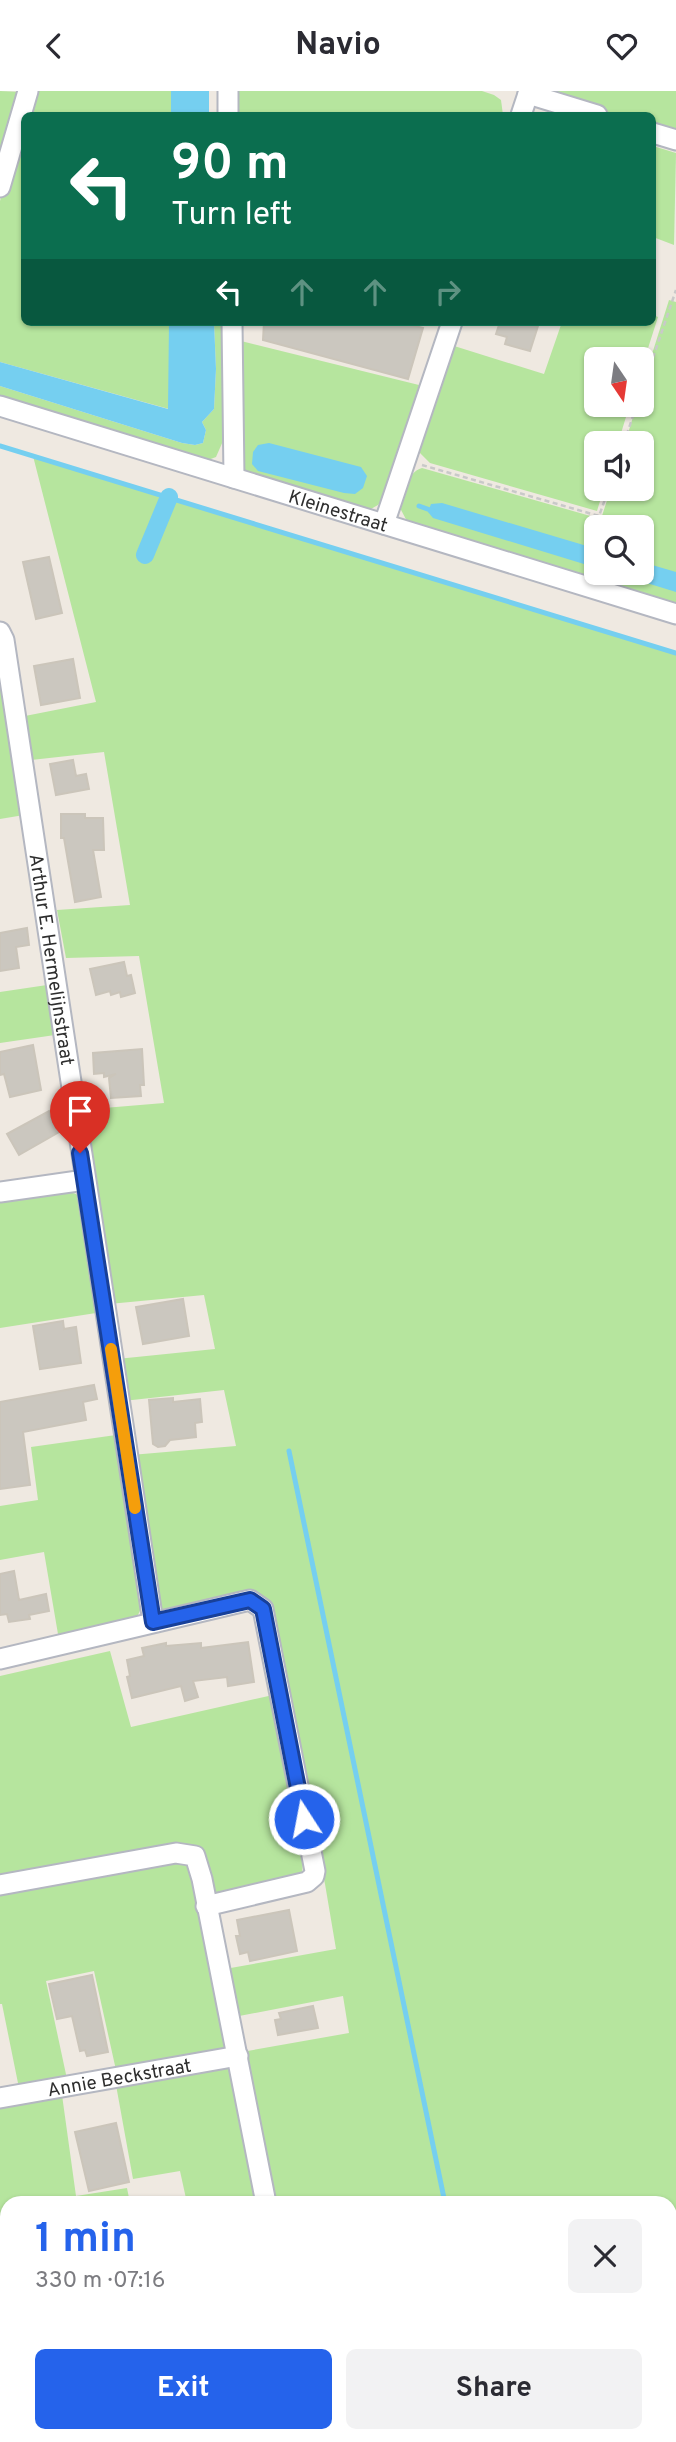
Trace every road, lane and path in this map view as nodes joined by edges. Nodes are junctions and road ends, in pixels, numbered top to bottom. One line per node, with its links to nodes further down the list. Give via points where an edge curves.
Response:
1 (28, 91): 4 (street)
2 (228, 91): 5 (street)
3 (528, 92): 6 (street); 7 (street)
4 (22, 112)
5 (228, 112)
6 (522, 112)
7 (588, 112)
8 (21, 115): 11 (street)
9 (656, 134): 10 (street)
10 (676, 140)
11 (0, 187)
12 (676, 290): 15 (path)
13 (232, 326): 18 (street)
14 (451, 326): 17 (street)
15 (654, 355)
16 (0, 406): 18 (street, Kleinestraat)
17 (407, 460): 19 (path, via 599,516); 20 (street)
18 (234, 478): 20 (street, Kleinestraat)
19 (604, 501)
20 (384, 524): 21 (street, Kleinestraat)
21 (676, 614)
22 (0, 632): 23 (street, Arthur E. Hermelijnstraat)
23 (85, 1180): 24 (street); 25 (street, Arthur E. Hermelijnstraat)
24 (0, 1192)
25 (153, 1622): 26 (street); 28 (street, via 250,1600 263,1609 315,1871 307,1882)
26 (0, 1659)
27 (0, 1885): 28 (street, via 176,1853 195,1856)
28 (206, 1906): 29 (street)
29 (237, 2056): 30 (street, Annie Beckstraat); 31 (street)
30 (0, 2098)
31 (265, 2196)

